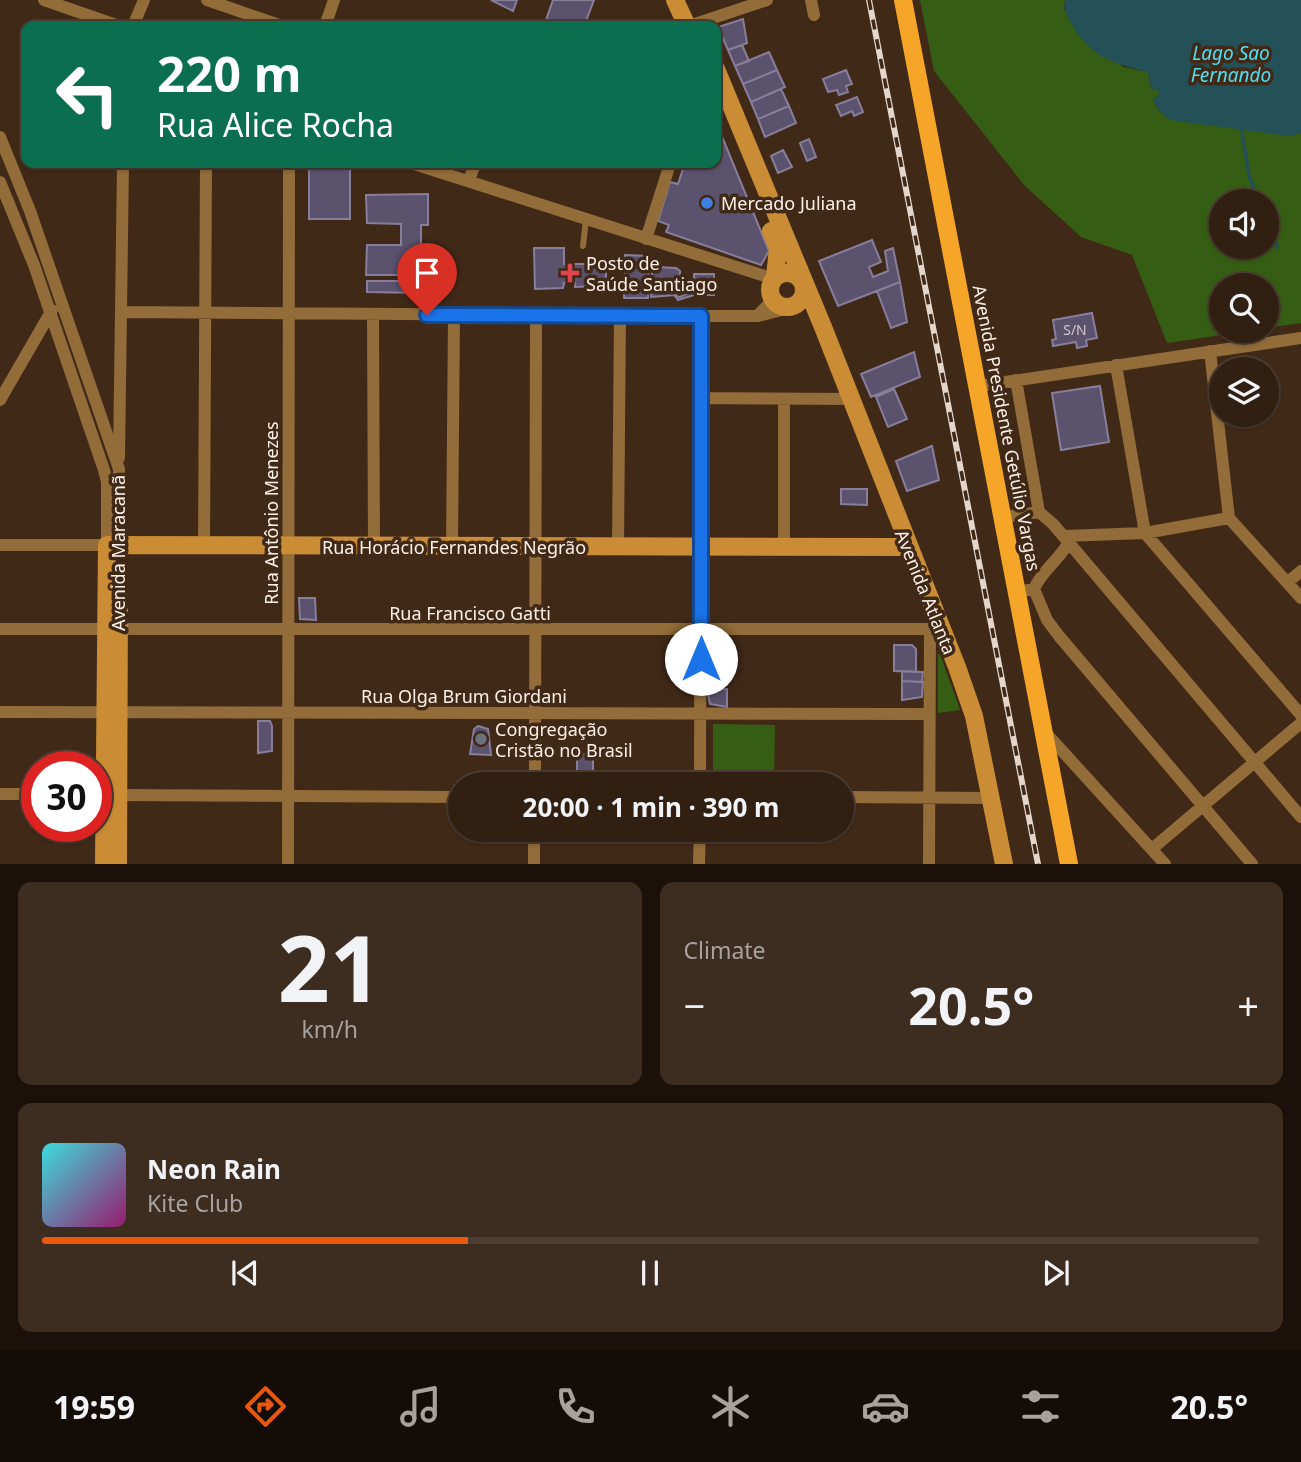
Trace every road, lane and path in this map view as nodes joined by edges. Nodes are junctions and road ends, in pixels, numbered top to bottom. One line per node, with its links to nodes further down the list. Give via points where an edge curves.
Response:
1 (44, 0): 12 (street)
2 (144, 0): 13 (street)
3 (207, 0): 14 (street)
4 (334, 0): 15 (street)
5 (675, 0): 16 (street)
6 (687, 0): 17 (street)
7 (767, 0): 10 (street)
8 (811, 0): 11 (street)
9 (903, 0): 51 (main road, Avenida Presidente Getúlio Vargas)
10 (744, 4): 18 (street)
11 (814, 15)
12 (105, 21)
13 (135, 21)
14 (268, 21)
15 (327, 21)
16 (689, 21)
17 (691, 21)
18 (704, 21)
19 (721, 97): 34 (street, Avenida Atlanta)
20 (721, 98): 33 (street, Avenida Atlanta, via 778,248)
21 (0, 137): 35 (street, Avenida Maracanã)
22 (123, 168): 38 (street)
23 (206, 168): 39 (street)
24 (289, 168): 40 (street, Rua Antônio Menezes)
25 (427, 168): 28 (street)
26 (473, 168): 28 (street)
27 (667, 168): 31 (street)
28 (469, 181): 30 (street)
29 (0, 182): 37 (street, Avenida Maracanã)
30 (586, 219): 31 (street); 32 (lane)
31 (646, 239): 33 (street)
32 (583, 246)
33 (775, 278): 34 (street, via 791,273); 36 (street, via 770,290)
34 (803, 283): 36 (street, via 802,299); 46 (street, Avenida Atlanta)
35 (61, 299): 37 (street); 56 (street, Avenida Maracanã)
36 (781, 304): 45 (street, via 758,316); 46 (street)
37 (50, 313): 55 (street); 57 (street, Avenida Maracanã)
38 (122, 313): 39 (street); 56 (street)
39 (205, 313): 40 (street); 65 (street)
40 (288, 314): 41 (street); 70 (street, Rua Antônio Menezes)
41 (373, 315): 42 (street); 66 (street)
42 (454, 315): 43 (street); 67 (street)
43 (536, 315): 44 (street); 71 (street)
44 (620, 316): 45 (street); 72 (street)
45 (701, 316): 52 (street)
46 (823, 327): 54 (street, Avenida Atlanta)
47 (1301, 338): 48 (street)
48 (1210, 351): 49 (street); 60 (street)
49 (1116, 365): 50 (street); 61 (street)
50 (1016, 380): 51 (street); 58 (street)
51 (979, 386): 59 (main road, Avenida Presidente Getúlio Vargas)
52 (702, 398): 53 (street); 68 (street)
53 (784, 399): 54 (street); 69 (street)
54 (851, 399): 73 (street, Avenida Atlanta)
55 (0, 400)
56 (119, 469): 57 (street); 64 (street, Avenida Maracanã)
57 (104, 470): 64 (street, Avenida Maracanã)
58 (1039, 512): 59 (street); 62 (street)
59 (1004, 517): 76 (main road, Avenida Presidente Getúlio Vargas)
60 (1228, 518): 61 (street); 75 (street)
61 (1145, 533): 62 (street); 90 (street)
62 (1066, 540): 76 (street, via 1059,559); 94 (street)
63 (0, 545): 64 (street, Rua Horácio Fernandes Negrão)
64 (113, 545): 65 (street, Rua Horácio Fernandes Negrão); 79 (street, Avenida Maracanã)
65 (204, 546): 70 (street, Rua Horácio Fernandes Negrão)
66 (374, 546): 67 (street, Rua Horácio Fernandes Negrão); 70 (street, Rua Horácio Fernandes Negrão)
67 (452, 546): 71 (street, Rua Horácio Fernandes Negrão)
68 (701, 546): 69 (street, Rua Horácio Fernandes Negrão); 72 (street, Rua Horácio Fernandes Negrão); 83 (street)
69 (784, 546): 73 (street, Rua Horácio Fernandes Negrão)
70 (288, 547): 81 (street, Rua Antônio Menezes)
71 (535, 547): 72 (street, Rua Horácio Fernandes Negrão); 82 (street)
72 (618, 547)
73 (908, 547): 80 (street, Avenida Atlanta)
74 (1301, 571): 75 (street)
75 (1288, 582): 77 (street)
76 (1026, 591): 92 (main road, Avenida Presidente Getúlio Vargas); 105 (street)
77 (1301, 598)
78 (0, 629): 79 (street, Rua Francisco Gatti)
79 (113, 629): 81 (street, Rua Francisco Gatti); 85 (street, Avenida Maracanã)
80 (935, 629): 83 (street, Rua Francisco Gatti); 88 (street); 104 (street, Avenida Atlanta, via 974,716)
81 (289, 630): 82 (street, Rua Francisco Gatti); 86 (street, Rua Antônio Menezes)
82 (535, 631): 83 (street, Rua Francisco Gatti); 87 (street)
83 (701, 631): 89 (street)
84 (0, 712): 85 (street, Rua Olga Brum Giordani)
85 (112, 712): 86 (street, Rua Olga Brum Giordani); 93 (street, Avenida Maracanã)
86 (288, 713): 87 (street, Rua Olga Brum Giordani); 100 (street, Rua Antônio Menezes)
87 (535, 714): 89 (street, Rua Olga Brum Giordani); 95 (street)
88 (929, 714): 89 (street, Rua Olga Brum Giordani); 103 (street)
89 (700, 715): 96 (street)
90 (1301, 715)
91 (1301, 723): 94 (street)
92 (1042, 729): 111 (street); 119 (main road, Avenida Presidente Getúlio Vargas)
93 (112, 751)
94 (1255, 763): 105 (street); 106 (street)
95 (535, 772)
96 (700, 772)
97 (0, 794): 98 (street)
98 (21, 794)
99 (112, 795): 100 (street)
100 (288, 796): 101 (street); 114 (street, Rua Antônio Menezes)
101 (448, 797)
102 (854, 797): 103 (street)
103 (929, 798): 104 (street); 117 (street)
104 (991, 798): 118 (street, Avenida Atlanta)
105 (1204, 806): 111 (street); 121 (street)
106 (1301, 817)
107 (112, 829): 113 (street, Avenida Maracanã)
108 (105, 842): 112 (street, Avenida Maracanã)
109 (534, 842): 115 (street)
110 (699, 842): 116 (street)
111 (1153, 848): 120 (street)
112 (104, 863)
113 (118, 863)
114 (288, 863)
115 (534, 863)
116 (699, 863)
117 (929, 863)
118 (1004, 863)
119 (1069, 863)
120 (1165, 863)
121 (1252, 863)

